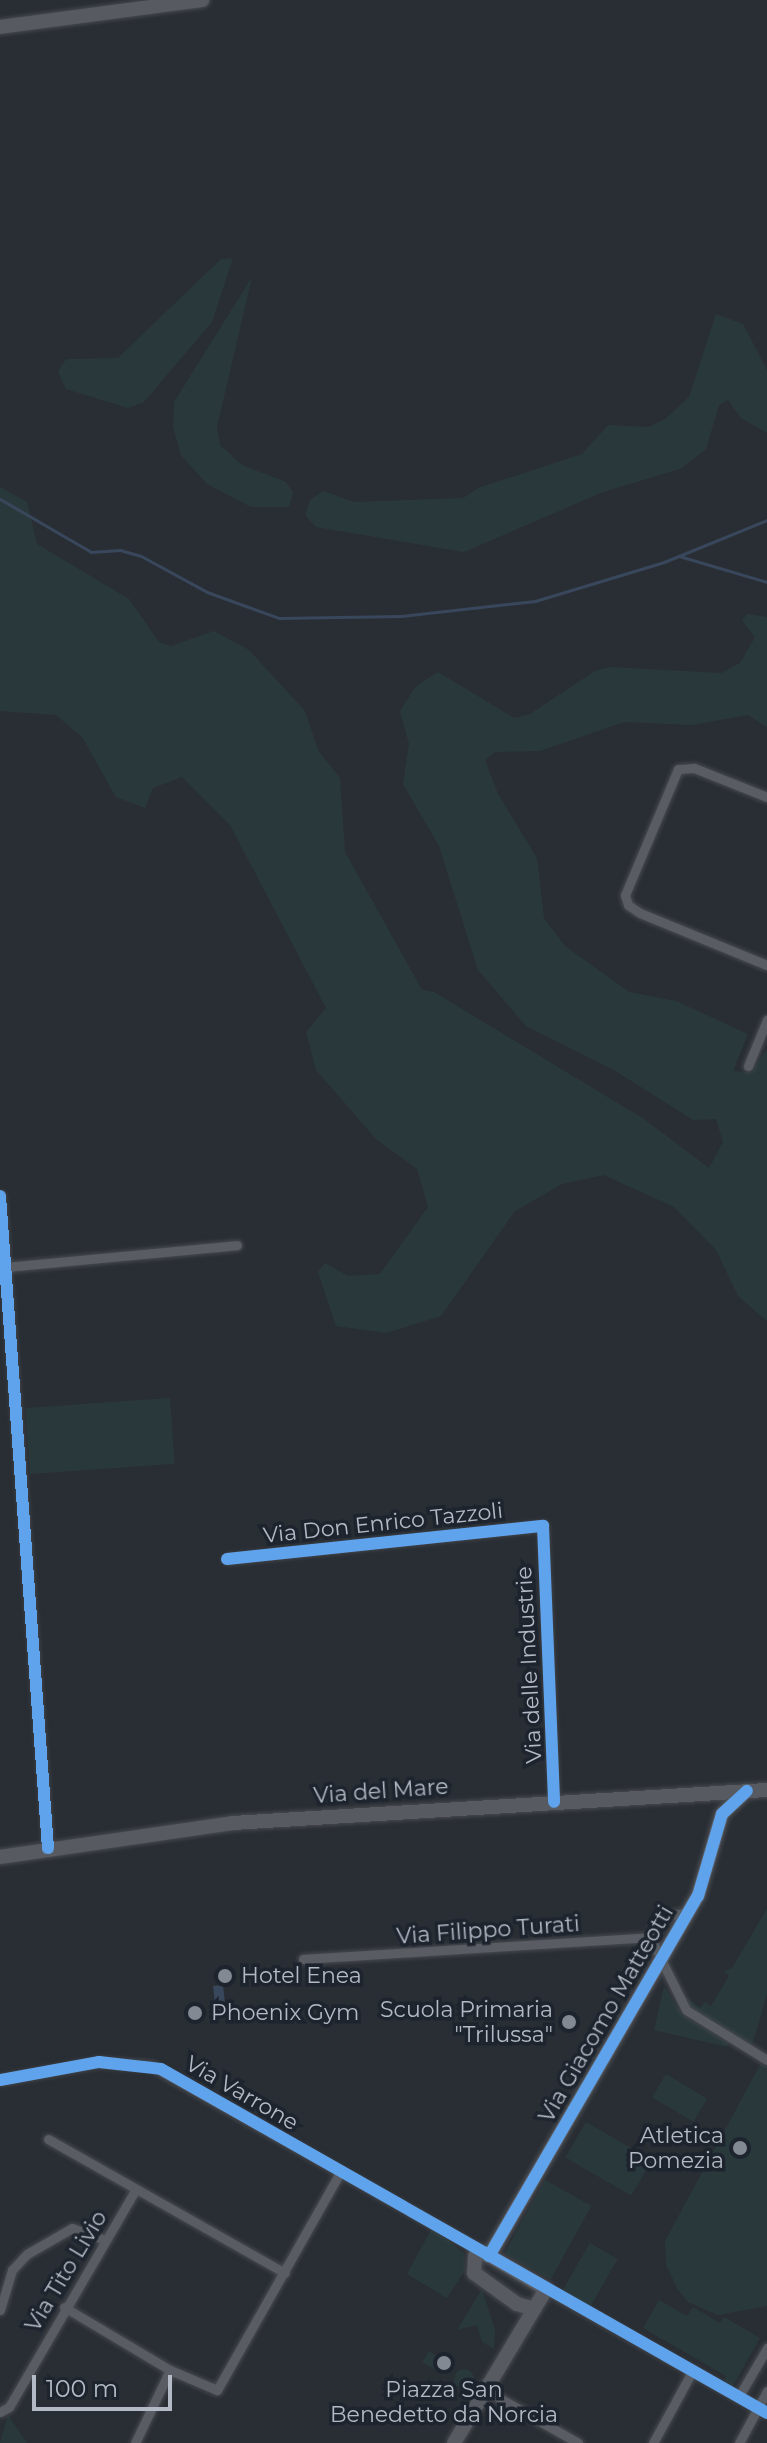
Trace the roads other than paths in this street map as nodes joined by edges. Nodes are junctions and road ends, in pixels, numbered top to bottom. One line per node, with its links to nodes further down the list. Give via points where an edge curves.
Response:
1 (202, 0): 2 (street)
2 (0, 27)
3 (767, 797): 4 (street, via 694,768 678,769 625,897 640,913)
4 (767, 965)
5 (767, 1020): 6 (street)
6 (748, 1066)
7 (0, 1196): 9 (street)
8 (237, 1245): 9 (street)
9 (5, 1267): 17 (street)
10 (543, 1526): 11 (street, Via Don Enrico Tazzoli); 15 (street, Via delle Industrie)
11 (227, 1559)
12 (767, 1790): 13 (street, Via del Mare)
13 (747, 1791): 14 (street, Via del Mare); 16 (street)
14 (697, 1793): 15 (street, Via del Mare); 16 (street, via 712,1803)
15 (554, 1802): 17 (street, Via del Mare, via 233,1823)
16 (719, 1819): 19 (street, Via Giacomo Matteotti, via 707,1873)
17 (48, 1848): 18 (street, Via del Mare)
18 (0, 1857)
19 (688, 1913): 20 (street, via 660,1916); 22 (street, Via Giacomo Matteotti)
20 (650, 1937): 21 (street, Via Filippo Turati); 22 (street)
21 (303, 1959)
22 (660, 1961): 23 (street, via 686,2010); 30 (street, Via Giacomo Matteotti)
23 (767, 2060)
24 (0, 2080): 26 (street, Via Varrone, via 99,2062 147,2065)
25 (48, 2139): 27 (street)
26 (340, 2173): 28 (street, Via Varrone); 32 (street)
27 (136, 2189): 29 (street, Via Tito Livio); 32 (street)
28 (445, 2231): 30 (street, Via Varrone); 31 (street, Via Varrone, via 463,2248)
29 (105, 2240): 35 (street, Via Tito Livio); 37 (street, via 72,2228 24,2256 9,2276)
30 (487, 2254): 31 (street, Via Giacomo Matteotti, via 475,2256); 33 (street, Via Varrone)
31 (472, 2270): 34 (street)
32 (285, 2273): 40 (street, via 224,2382 212,2391)
33 (546, 2289): 36 (street); 41 (street, Via Varrone)
34 (512, 2301): 36 (street); 39 (street)
35 (64, 2307): 40 (street); 46 (street, Via Tito Livio)
36 (534, 2309): 39 (street)
37 (0, 2310)
38 (767, 2348): 44 (street)
39 (510, 2349): 42 (street)
40 (170, 2370): 47 (street)
41 (693, 2370): 44 (street, Via Varrone); 50 (street)
42 (487, 2391): 48 (street); 49 (street)
43 (767, 2391): 45 (street)
44 (739, 2396): 45 (street, Via Varrone)
45 (763, 2410): 51 (street)
46 (1, 2412)
47 (135, 2443)
48 (454, 2443)
49 (578, 2443)
50 (653, 2443)
51 (739, 2443)

